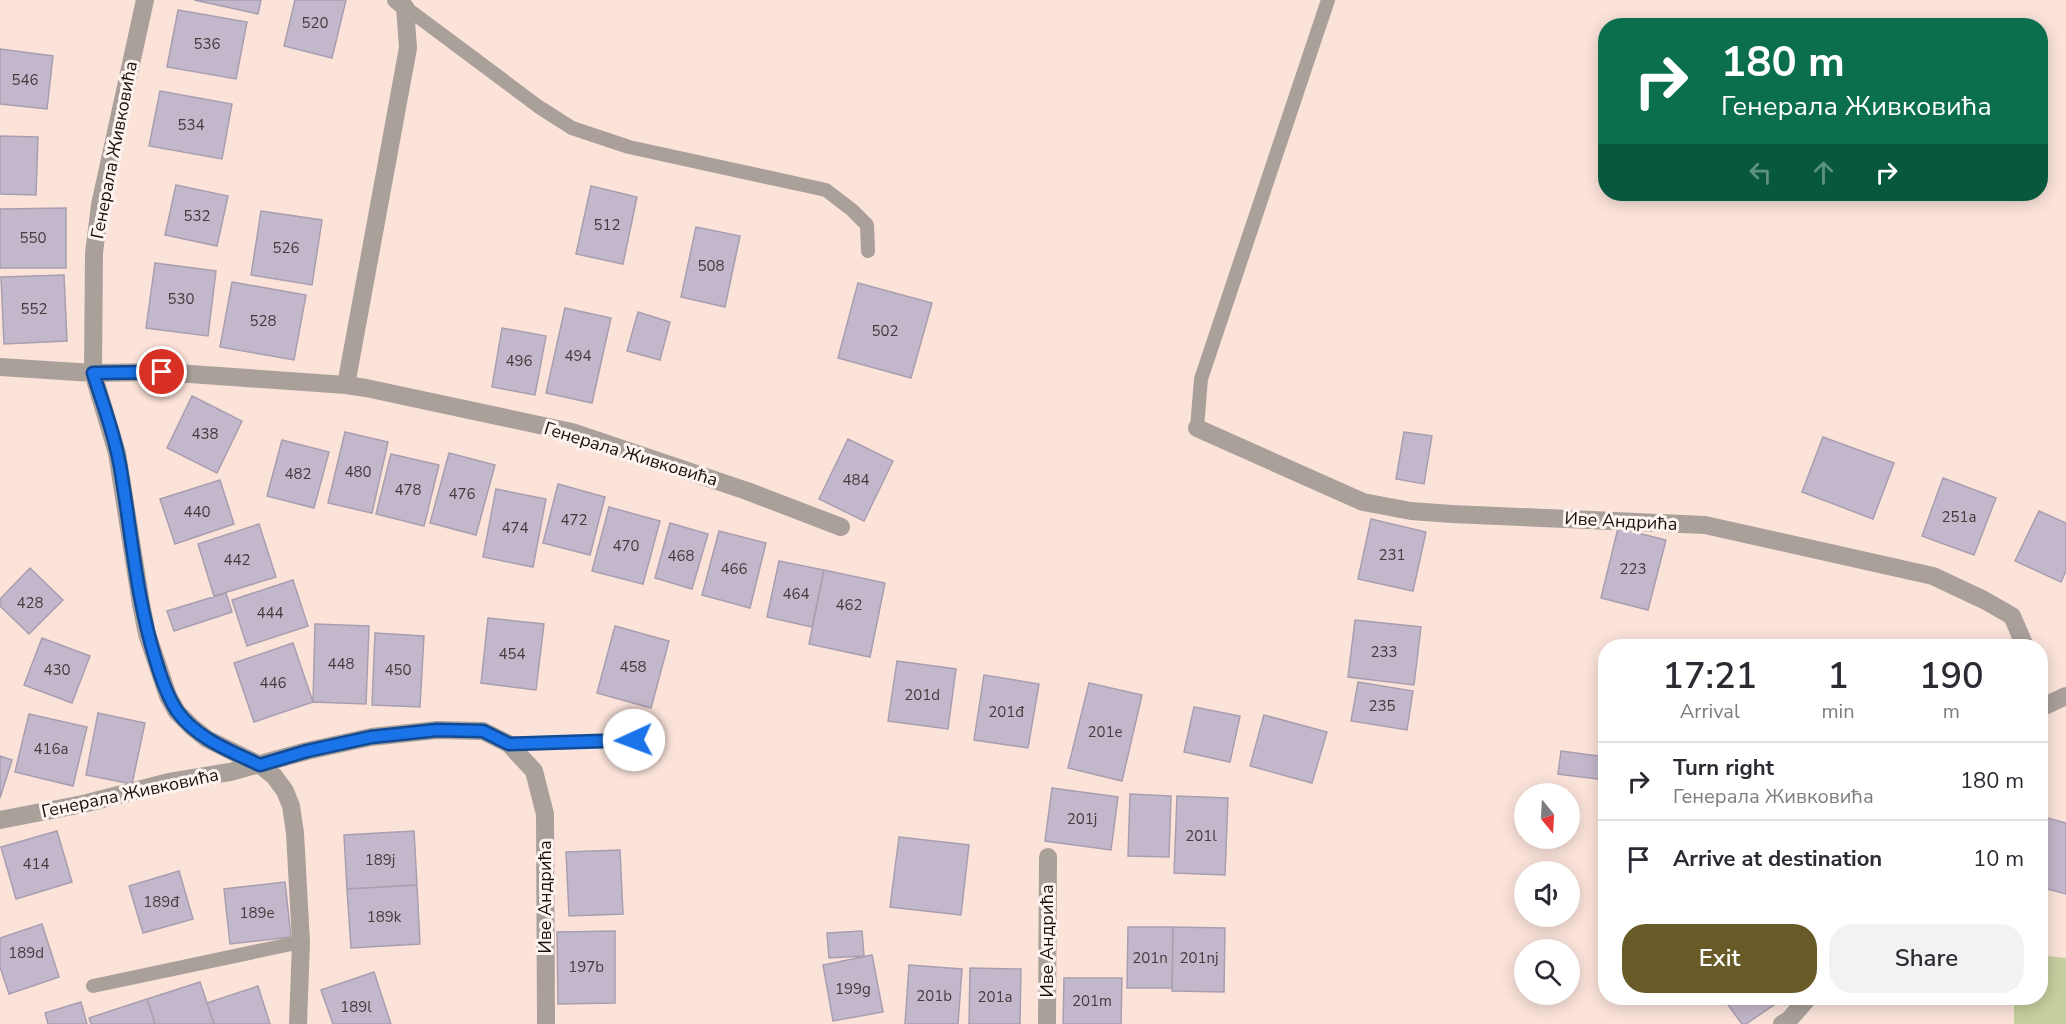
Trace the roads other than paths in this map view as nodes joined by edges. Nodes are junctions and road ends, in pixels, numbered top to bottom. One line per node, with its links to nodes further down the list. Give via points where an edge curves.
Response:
1 (145, 0): 6 (street, Генерала Живковића, via 100,205 93,264)
2 (1328, 0): 8 (lane, via 1201,379)
3 (400, 4): 4 (lane, via 572,128 629,147 826,190 867,225); 7 (street, via 408,48)
4 (868, 251)
5 (0, 367): 6 (street, Генерала Живковића)
6 (93, 373): 7 (street, Генерала Живковића, via 162,372); 15 (street, Генерала Живковића, via 117,453 147,634 168,696 177,712 207,739)
7 (346, 385): 9 (street, Генерала Живковића, via 572,432)
8 (1197, 428): 10 (street, Иве Андрића, via 1363,502 1452,514 1705,525 1933,576 2012,616)
9 (841, 527)
10 (2022, 639)
11 (2066, 696): 12 (street)
12 (2048, 704)
13 (634, 740): 14 (lane, Генерала Живковића)
14 (509, 744): 15 (street, Генерала Живковића, via 483,731 437,730 371,737); 16 (street, Генерала Живковића)
15 (260, 765): 17 (street, Генерала Живковића); 19 (street, via 274,776 291,806)
16 (534, 771): 24 (street, Иве Андрића, via 545,814)
17 (0, 819)
18 (1048, 858): 25 (street, Иве Андрића)
19 (301, 942): 20 (lane); 23 (street)
20 (93, 986)
21 (1802, 1005): 22 (street)
22 (1788, 1023)
23 (298, 1024)
24 (546, 1024)
25 (1047, 1024)

